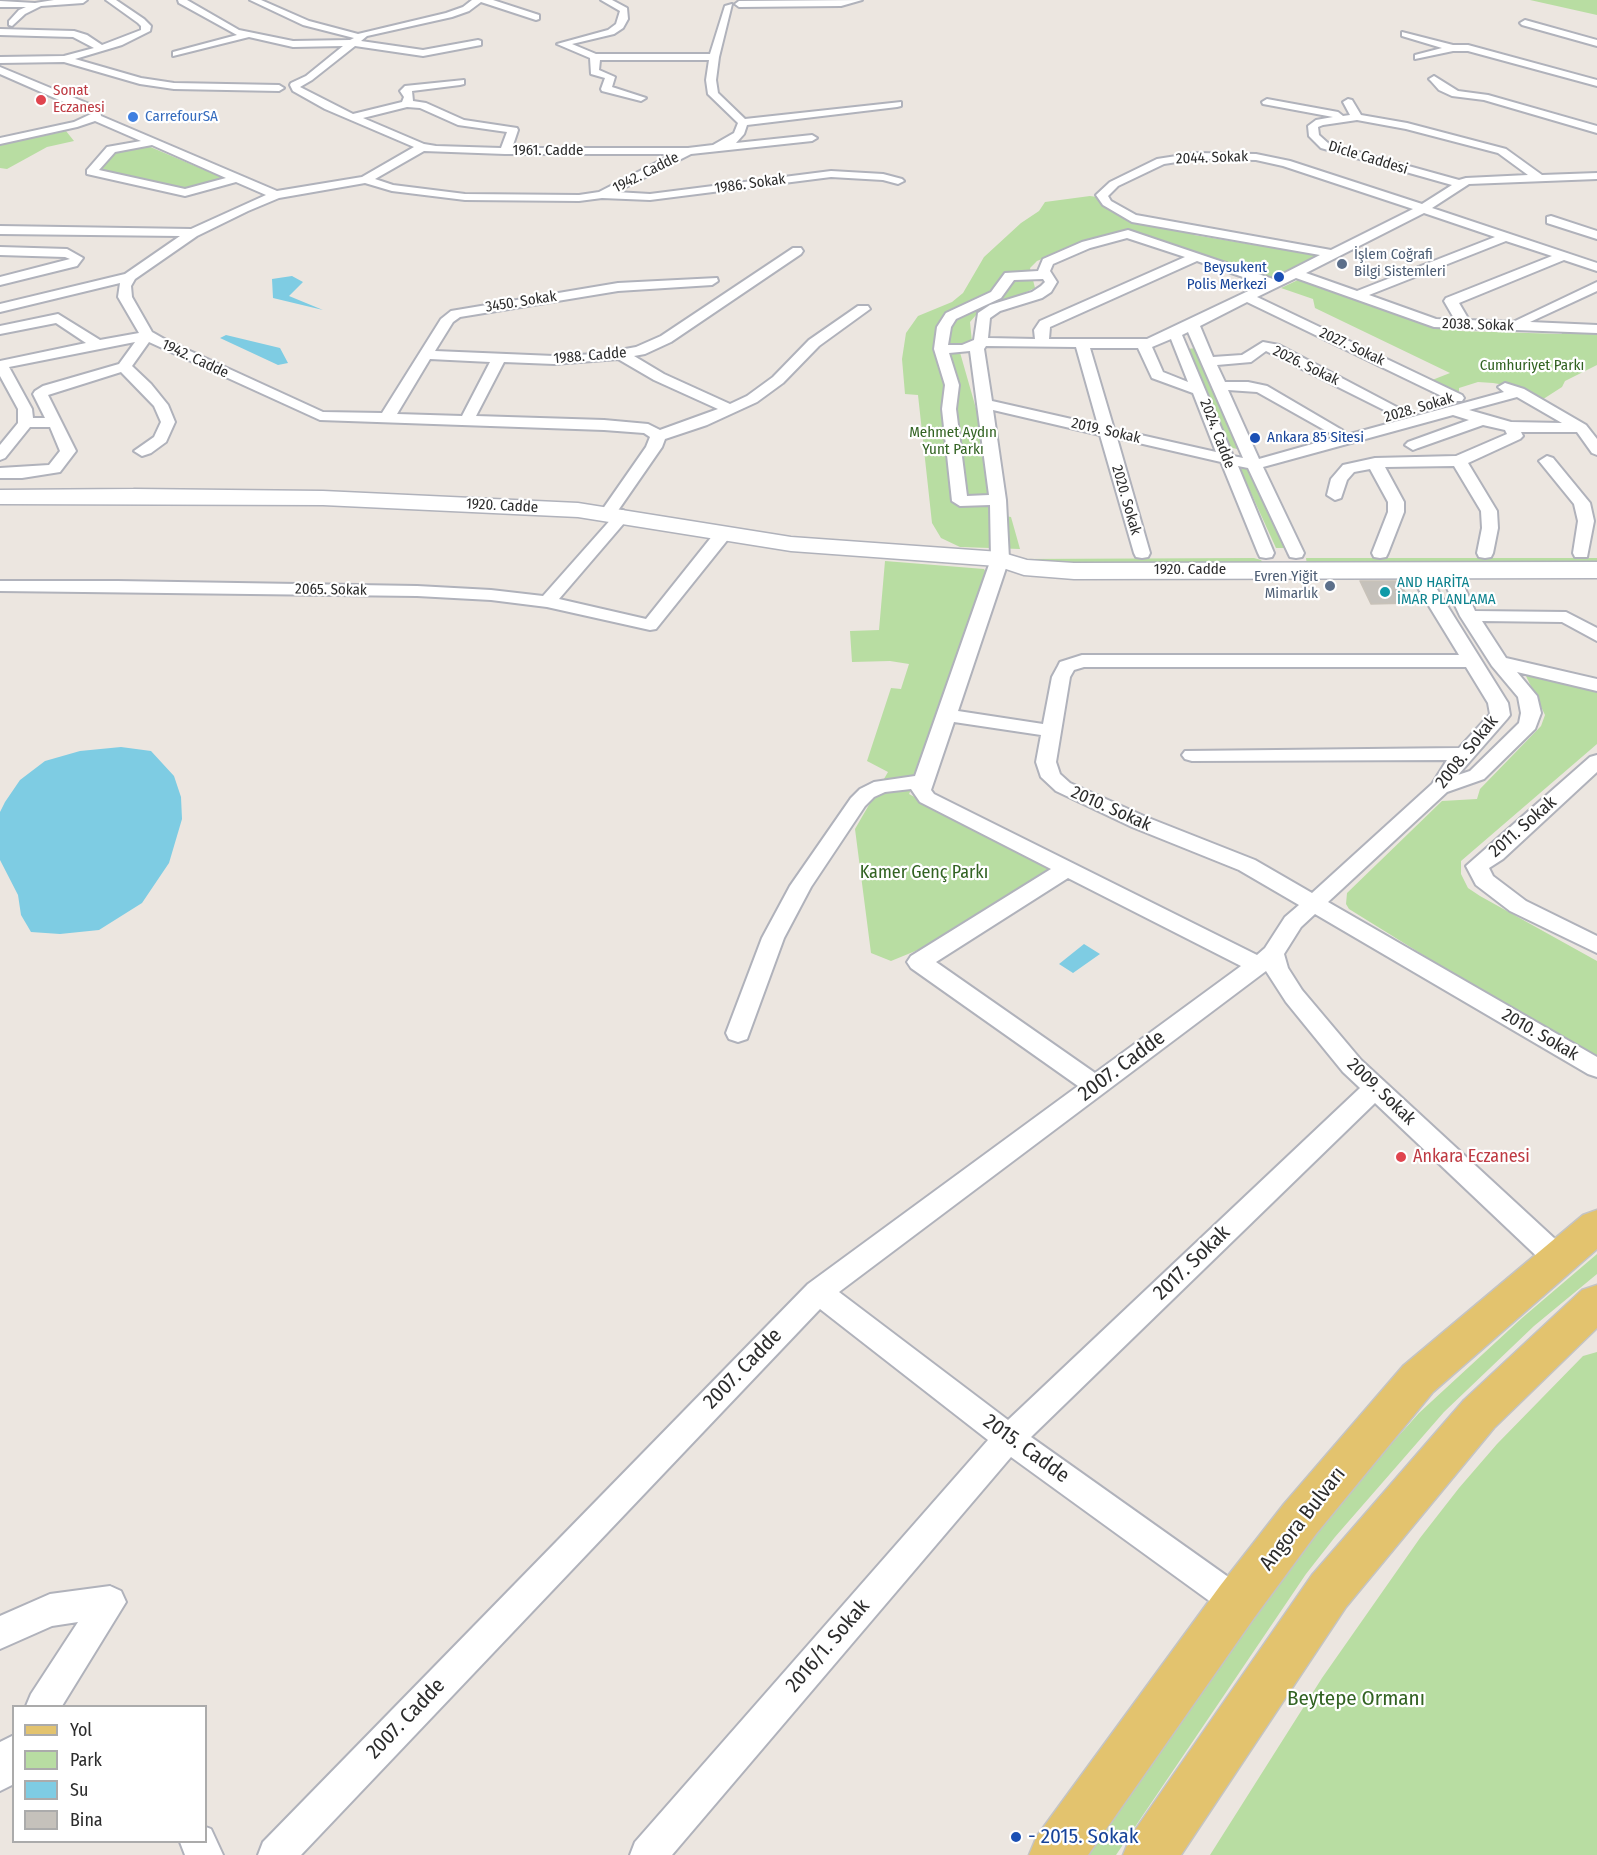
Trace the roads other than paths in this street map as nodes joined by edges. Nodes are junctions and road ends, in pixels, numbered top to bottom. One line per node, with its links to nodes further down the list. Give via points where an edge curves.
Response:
1 (83, 0): 9 (street)
2 (110, 0): 25 (street, via 146,28)
3 (182, 0): 19 (street)
4 (254, 0): 17 (street, via 306,23 346,34)
5 (478, 0): 17 (street, via 449,15)
6 (484, 0): 13 (street)
7 (605, 0): 28 (street, via 624,10 620,26 611,32 562,44)
8 (858, 0): 10 (street)
9 (62, 1): 14 (street, via 42,3 22,12)
10 (728, 3): 29 (street)
11 (0, 4): 12 (street)
12 (31, 4)
13 (536, 17)
14 (12, 23): 16 (street); 16 (street, via 30,24)
15 (1525, 23): 22 (street)
16 (0, 29): 25 (street, via 74,34)
17 (364, 34): 20 (street)
18 (1406, 34): 24 (street)
19 (247, 35): 23 (street); 27 (street)
20 (352, 43): 21 (street, via 423,53); 23 (street); 37 (street)
21 (478, 43)
22 (1597, 43)
23 (293, 44): 26 (street)
24 (1453, 48): 30 (street); 36 (street, via 1476,50)
25 (102, 49): 31 (street)
26 (272, 50)
27 (176, 54)
28 (595, 57): 29 (street); 38 (street, via 594,72 610,77 606,89)
29 (714, 57): 46 (street, via 713,94)
30 (1418, 57)
31 (65, 59): 32 (street); 37 (street, via 140,81 174,86)
32 (0, 60)
33 (0, 70): 43 (street, via 90,108)
34 (1434, 79): 47 (street, via 1456,94 1495,100)
35 (460, 82): 41 (street, via 409,88 405,91 410,97)
36 (1597, 83)
37 (296, 87): 44 (street, 1961. Cadde)
38 (642, 98)
39 (1267, 102): 45 (street)
40 (1348, 102): 45 (street)
41 (407, 104): 44 (street); 53 (street, via 422,105 462,123 513,130)
42 (897, 104): 46 (street)
43 (95, 117): 49 (street); 50 (street)
44 (352, 117): 51 (street, 1961. Cadde)
45 (1353, 117): 56 (street, via 1407,126 1502,151); 60 (street, Dicle Caddesi, via 1320,122 1313,126 1314,136 1336,151)
46 (743, 122): 52 (street, via 733,140)
47 (1597, 130)
48 (812, 138): 52 (street, 1961. Cadde)
49 (0, 141)
50 (153, 142): 57 (street); 57 (street, via 111,149 91,172 185,193)
51 (422, 147): 53 (street, 1961. Cadde); 58 (street)
52 (707, 149): 54 (street, 1961. Cadde)
53 (505, 151): 54 (street, 1961. Cadde)
54 (688, 151): 62 (street, 1942. Cadde)
55 (1597, 176): 56 (street, Dicle Caddesi)
56 (1538, 177): 60 (street, Dicle Caddesi, via 1471,180)
57 (238, 178): 61 (street)
58 (365, 180): 61 (street, 1942. Cadde); 62 (street, 1942. Cadde, via 399,189 465,197 539,199)
59 (898, 181): 62 (street, 1986. Sokak, via 831,174 663,196)
60 (1460, 184): 63 (street, Dicle Caddesi)
61 (276, 195): 66 (street, 1942. Cadde)
62 (602, 195)
63 (1421, 210): 68 (street); 71 (street); 71 (street, 2044. Sokak, via 1256,157 1196,156 1161,161 1114,184 1102,195 1107,203 1132,218)
64 (1551, 220): 67 (street)
65 (0, 230): 66 (street)
66 (193, 233): 77 (street, 1942. Cadde)
67 (1597, 235)
68 (1505, 237): 72 (street); 82 (street)
69 (0, 251): 79 (street, via 67,253 77,258)
70 (798, 251): 100 (street, 1988. Cadde, via 666,339)
71 (1333, 254): 75 (street)
72 (1563, 256): 74 (street); 87 (street, via 1451,301)
73 (1196, 257): 76 (street, via 1128,234 1086,245 1047,262); 80 (street); 94 (street, via 1045,324 1041,330)
74 (1594, 263)
75 (1295, 273): 80 (street); 82 (street, 2038. Sokak)
76 (1047, 275): 93 (street, via 1051,282 1046,289 983,316); 99 (street, via 1010,276 996,295 951,316 944,327)
77 (129, 277): 84 (street); 91 (street, 1942. Cadde, via 125,297)
78 (712, 280): 101 (street, 3450. Sokak, via 618,287 463,312 448,319)
79 (0, 281)
80 (1273, 283): 83 (street)
81 (1597, 286): 88 (street, via 1520,322)
82 (1356, 296): 87 (street, 2038. Sokak, via 1429,322)
83 (1246, 297): 86 (street); 109 (street, 2027. Sokak)
84 (0, 308)
85 (863, 309): 110 (street, via 814,343 770,386)
86 (1192, 324): 92 (street); 97 (street, 2024. Cadde)
87 (1465, 325): 88 (street, 2038. Sokak)
88 (1517, 327): 89 (street, 2038. Sokak)
89 (1597, 329)
90 (0, 330): 98 (street, via 57,318)
91 (147, 335): 98 (street); 105 (street); 112 (street, 1942. Cadde, via 320,416)
92 (1178, 338): 95 (street); 97 (street); 107 (street, 2024. Cadde)
93 (981, 342): 94 (street); 99 (street, via 964,349); 108 (street, via 977,349)
94 (1042, 343): 96 (street)
95 (1143, 343): 96 (street); 107 (street, via 1157,375)
96 (1082, 344): 119 (street, 2020. Sokak)
97 (1201, 344): 103 (street, 2024. Cadde)
98 (98, 345): 104 (street)
99 (941, 349): 134 (street, via 952,385 949,409 960,501)
100 (622, 355): 102 (street, 1988. Cadde, via 576,360); 110 (street, via 659,377)
101 (425, 356): 102 (street, 1988. Cadde); 112 (street, 3450. Sokak)
102 (498, 360): 113 (street)
103 (1209, 362): 106 (street, 2024. Cadde); 111 (street, 2026. Sokak, via 1246,359 1263,346 1274,348)
104 (0, 365): 116 (street, via 25,409)
105 (124, 367): 115 (street, via 40,394); 124 (street, via 161,405 168,422 162,439)
106 (1220, 386): 120 (street, via 1262,389); 127 (street, 2024. Cadde)
107 (1200, 391): 126 (street, 2024. Cadde)
108 (986, 404): 119 (street, 2019. Sokak); 134 (street)
109 (1457, 404): 111 (street, 2028. Sokak); 114 (street, 2028. Sokak); 118 (street, 2028. Sokak, via 1489,386 1501,385); 127 (street, 2028. Sokak)
110 (730, 409): 121 (street)
111 (1401, 413): 120 (street, 2028. Sokak)
112 (387, 418): 113 (street, 1942. Cadde)
113 (467, 420): 121 (street, 1942. Cadde, via 631,426 648,429)
114 (1484, 420): 117 (street, 2028. Sokak); 122 (street)
115 (56, 422): 116 (street); 131 (street, via 68,451 54,469)
116 (26, 423): 125 (street)
117 (1511, 427): 118 (street, 2028. Sokak); 128 (street, via 1515,436)
118 (1581, 428): 123 (street)
119 (1106, 431): 126 (street, 2019. Sokak); 137 (street, 2020. Sokak)
120 (1337, 433): 127 (street, 2028. Sokak)
121 (658, 436): 135 (street)
122 (1413, 445)
123 (1597, 450)
124 (142, 451)
125 (0, 455)
126 (1226, 459): 127 (street, 2019. Sokak); 142 (street, 2024. Cadde)
127 (1251, 460): 143 (street, 2024. Cadde)
128 (1459, 461): 130 (street); 139 (street, via 1489,511)
129 (1547, 461): 140 (street, via 1582,503)
130 (1375, 463): 132 (street, via 1349,468 1339,479); 138 (street, via 1396,502 1396,513)
131 (0, 474)
132 (1335, 495)
133 (0, 497): 135 (main road, 1920. Cadde, via 356,499)
134 (998, 500): 141 (street)
135 (615, 514): 136 (main road, 1920. Cadde); 147 (street)
136 (723, 534): 141 (main road, 1920. Cadde, via 828,547); 147 (street, 2065. Sokak, via 650,625)
137 (1142, 553): 141 (main road, 1920. Cadde, via 1028,553); 142 (main road, 1920. Cadde)
138 (1380, 553): 139 (main road, 1920. Cadde); 143 (main road, 1920. Cadde)
139 (1485, 553): 140 (main road, 1920. Cadde)
140 (1592, 558): 145 (main road, 1920. Cadde)
141 (1000, 560): 142 (main road, 1920. Cadde, via 1023,567 1074,571); 153 (street)
142 (1269, 561): 143 (main road, 1920. Cadde)
143 (1300, 561): 144 (main road, 1920. Cadde)
144 (1416, 570): 145 (main road, 1920. Cadde); 150 (street, 2008. Sokak)
145 (1452, 570): 148 (street)
146 (0, 586): 147 (street, 2065. Sokak, via 445,592)
147 (547, 602)
148 (1469, 616): 149 (street, via 1566,617); 151 (street)
149 (1597, 636)
150 (1472, 662): 154 (street, 2010. Sokak, via 1082,661 1067,666 1061,677); 155 (street, 2008. Sokak, via 1498,703 1500,715)
151 (1499, 662): 152 (street); 159 (street, via 1527,696 1531,713 1528,724 1477,775)
152 (1597, 685)
153 (945, 715): 154 (street); 158 (street)
154 (1051, 731): 161 (street, 2010. Sokak, via 1046,762 1051,777 1063,787 1247,865)
155 (1464, 754): 156 (street); 159 (street, 2008. Sokak)
156 (1192, 755)
157 (1597, 761): 162 (street, 2011. Sokak, via 1495,854 1476,866 1484,880 1518,906)
158 (922, 782): 160 (street, via 921,790 927,798); 164 (street, via 881,786 858,802 801,886 773,938)
159 (1440, 788): 161 (street, 2008. Sokak)
160 (1069, 868): 163 (street); 166 (street, via 919,962)
161 (1314, 903): 163 (street, via 1293,922); 165 (street, 2010. Sokak)
162 (1597, 945)
163 (1266, 960): 166 (street, 2007. Cadde); 167 (street, 2009. Sokak, via 1352,1066)
164 (738, 1033)
165 (1597, 1068)
166 (1096, 1086): 170 (street, 2007. Cadde)
167 (1375, 1088): 169 (street, 2009. Sokak); 172 (street, 2017. Sokak)
168 (1597, 1226): 169 (main road, Angora Bulvarı)
169 (1557, 1258): 173 (main road, Angora Bulvarı, via 1418,1379 1300,1519)
170 (818, 1292): 172 (street, 2015. Cadde); 178 (street, 2007. Cadde)
171 (1597, 1302): 181 (main road, via 1479,1414 1329,1591)
172 (1009, 1438): 173 (street, 2015. Cadde); 179 (street, 2016/1. Sokak)
173 (1237, 1602): 180 (main road, Angora Bulvarı)
174 (0, 1633): 175 (street, via 50,1610 110,1602)
175 (44, 1705)
176 (12, 1755): 177 (street)
177 (0, 1773)
178 (276, 1855)
179 (648, 1855)
180 (1056, 1855)
181 (1150, 1855)

